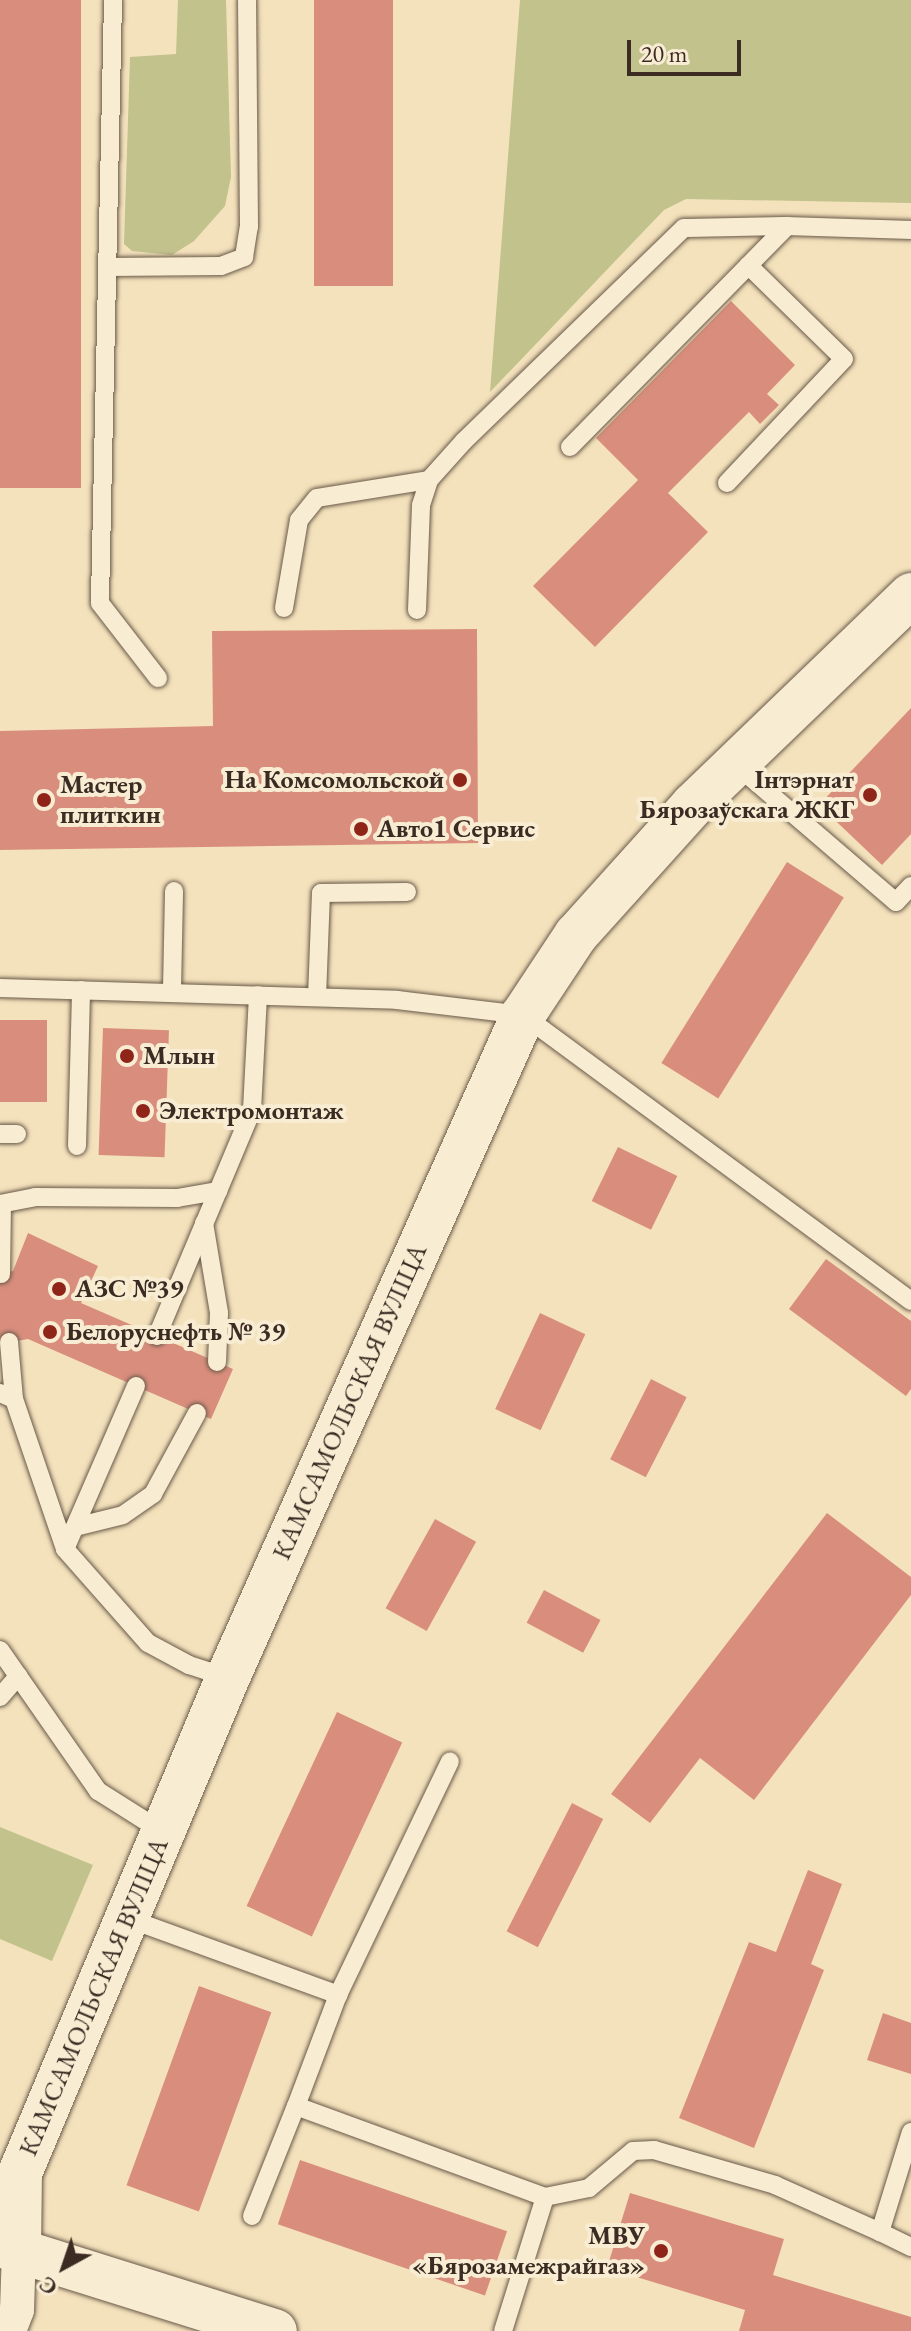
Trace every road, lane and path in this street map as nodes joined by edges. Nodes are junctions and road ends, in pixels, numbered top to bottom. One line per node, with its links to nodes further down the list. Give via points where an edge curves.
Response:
1 (113, 0): 6 (lane)
2 (247, 0): 6 (lane, via 249,227 244,257 221,266)
3 (787, 226): 4 (lane); 5 (lane); 8 (lane, via 684,228)
4 (911, 230)
5 (748, 265): 7 (lane); 9 (lane, via 844,359)
6 (108, 267): 13 (lane, via 100,603)
7 (570, 447)
8 (429, 480): 11 (lane, via 317,498 299,520); 12 (lane, via 421,505)
9 (727, 483)
10 (911, 595): 14 (main road, КАМСАМОЛЬСКАЯ ВУЛІЦА)
11 (284, 608)
12 (417, 610)
13 (158, 678)
14 (735, 764): 15 (lane, via 896,902); 23 (main road, КАМСАМОЛЬСКАЯ ВУЛІЦА, via 576,935)
15 (911, 886)
16 (174, 891): 19 (lane)
17 (407, 892): 22 (lane, via 321,893)
18 (0, 988): 20 (lane)
19 (172, 989): 20 (lane); 21 (lane)
20 (81, 990): 24 (lane)
21 (258, 995): 22 (lane); 25 (lane, via 252,1110)
22 (317, 997): 23 (lane)
23 (523, 1015): 29 (lane); 40 (main road, КАМСАМОЛЬСКАЯ ВУЛІЦА)
24 (77, 1146)
25 (218, 1191): 26 (lane, via 177,1198 35,1197); 27 (lane)
26 (1, 1204): 28 (lane)
27 (204, 1223): 30 (lane); 32 (lane, via 220,1325)
28 (1, 1274)
29 (911, 1301)
30 (157, 1336)
31 (9, 1342): 34 (lane)
32 (217, 1362)
33 (136, 1386): 36 (lane)
34 (7, 1396): 37 (lane)
35 (197, 1413): 36 (lane, via 153,1494 123,1515)
36 (75, 1527): 37 (lane)
37 (65, 1549): 40 (lane, via 148,1643 189,1665)
38 (0, 1650): 39 (lane)
39 (18, 1676): 41 (lane); 43 (lane, via 98,1791)
40 (228, 1677): 43 (main road, КАМСАМОЛЬСКАЯ ВУЛІЦА)
41 (0, 1697)
42 (450, 1761): 45 (lane)
43 (163, 1832): 44 (main road, КАМСАМОЛЬСКАЯ ВУЛІЦА)
44 (127, 1918): 45 (lane); 52 (main road, КАМСАМОЛЬСКАЯ ВУЛІЦА, via 20,2173)
45 (338, 1995): 46 (lane)
46 (296, 2106): 48 (lane); 49 (lane)
47 (911, 2132): 50 (lane)
48 (545, 2197): 50 (lane, via 589,2188 633,2151 654,2150 775,2185); 55 (lane)
49 (252, 2216)
50 (880, 2232): 51 (lane)
51 (911, 2247)
52 (10, 2248): 53 (street, КАМСАМОЛЬСКАЯ ВУЛІЦА, via 17,2310); 54 (main road)
53 (9, 2331)
54 (275, 2331)
55 (503, 2331)

